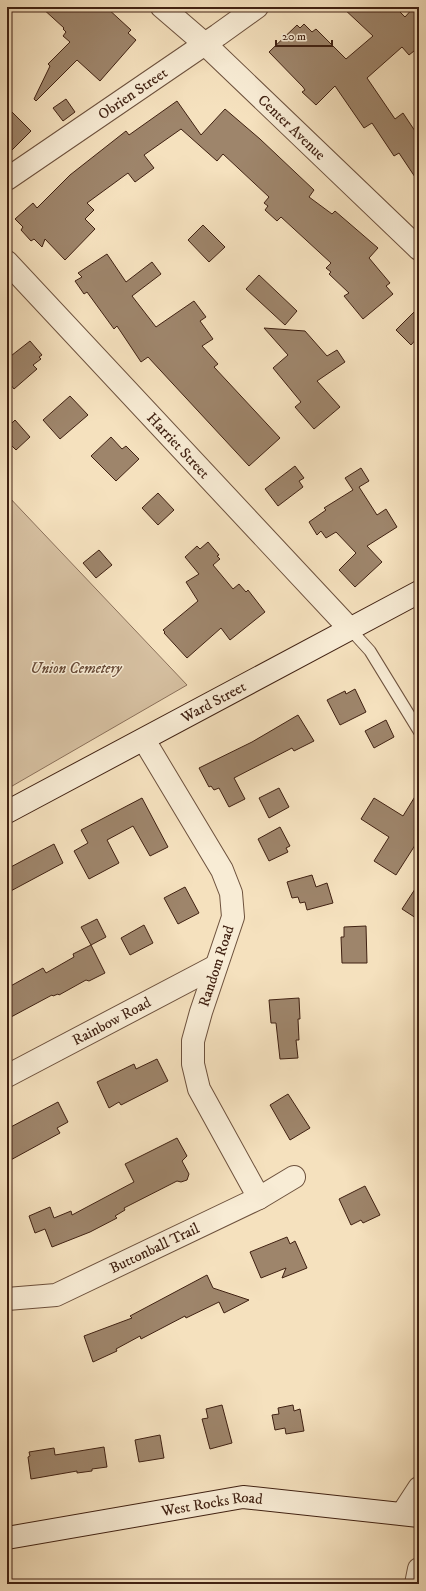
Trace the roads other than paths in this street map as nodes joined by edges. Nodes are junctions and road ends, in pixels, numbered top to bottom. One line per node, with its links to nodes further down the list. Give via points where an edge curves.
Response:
1 (162, 7): 3 (street, Center Avenue)
2 (257, 7): 3 (street, Obrien Street)
3 (205, 44): 4 (street, Obrien Street); 5 (street, Center Avenue)
4 (7, 179)
5 (419, 249)
6 (7, 262): 8 (street, Harriet Street)
7 (419, 592): 8 (street, Ward Street)
8 (350, 629): 9 (lane, via 370,651); 10 (street, Ward Street)
9 (419, 732)
10 (144, 740): 11 (street, Ward Street); 12 (street, Random Road, via 222,870 231,893 233,917)
11 (7, 812)
12 (216, 966): 13 (street, Rainbow Road); 15 (street, Random Road, via 193,1041 194,1064 199,1089)
13 (7, 1076)
14 (294, 1177): 15 (street, Buttonball Trail)
15 (259, 1198): 16 (street, Buttonball Trail, via 56,1295)
16 (7, 1299)
17 (419, 1488): 18 (street)
18 (410, 1515): 19 (street, West Rocks Road, via 243,1497)
19 (7, 1538)
20 (419, 1569): 21 (street)
21 (416, 1584)

